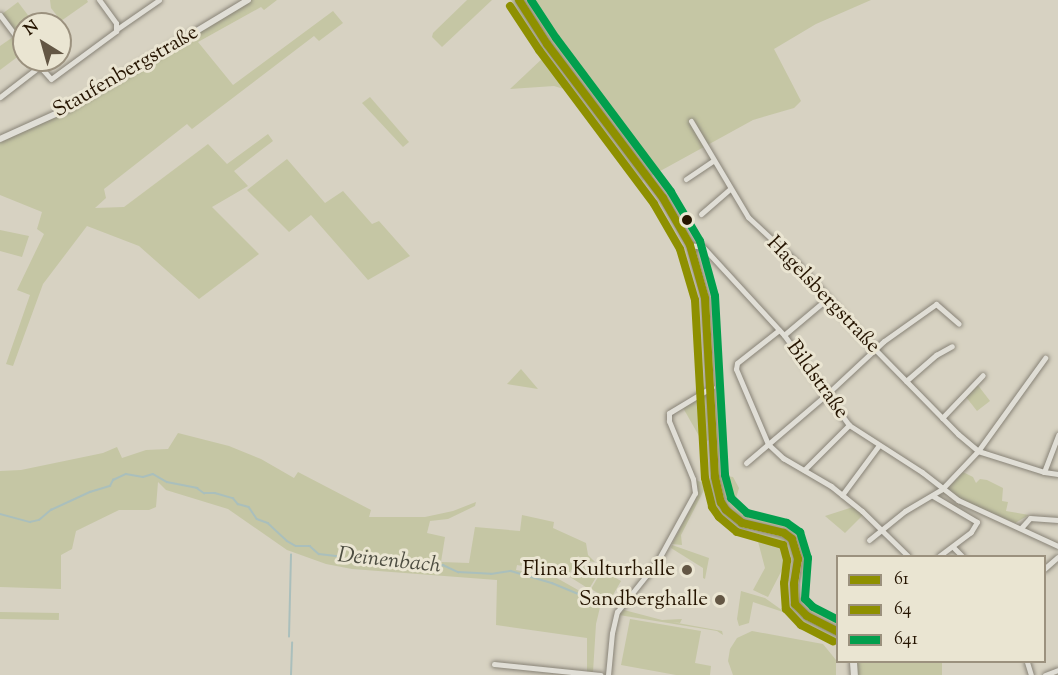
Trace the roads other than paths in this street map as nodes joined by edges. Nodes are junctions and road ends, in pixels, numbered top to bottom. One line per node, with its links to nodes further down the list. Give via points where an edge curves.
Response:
1 (99, 0): 6 (street)
2 (159, 0): 6 (street)
3 (248, 0): 14 (street, Staufenbergstraße, via 69,108)
4 (519, 0): 19 (main road, via 547,44 663,198)
5 (0, 15): 7 (street)
6 (117, 29): 8 (street)
7 (12, 31)
8 (72, 63)
9 (32, 72): 12 (street)
10 (43, 72): 11 (street, via 48,78)
11 (61, 72)
12 (1, 93)
13 (691, 121): 15 (street, Hagelsbergstraße)
14 (0, 139)
15 (713, 161): 16 (street); 17 (street, Hagelsbergstraße)
16 (686, 179)
17 (730, 189): 18 (street); 20 (street, Hagelsbergstraße, via 748,217)
18 (701, 214)
19 (690, 245): 22 (street, Bildstraße, via 703,247); 29 (main road, via 705,298)
20 (828, 298): 23 (street); 25 (street, Hagelsbergstraße)
21 (958, 324): 25 (street, via 936,304)
22 (779, 330): 23 (street, Bildstraße); 34 (street, via 737,363 736,369)
23 (784, 335): 30 (street, Bildstraße)
24 (952, 346): 28 (street)
25 (875, 348): 28 (street, Hagelsbergstraße); 30 (street)
26 (1045, 358): 36 (street)
27 (983, 375): 31 (street)
28 (906, 381): 31 (street, Hagelsbergstraße)
29 (712, 387): 55 (main road, via 715,477 721,502 741,523 784,533 792,539 798,550 795,604 807,616); 60 (street, via 669,413 693,479 694,493 651,571 617,612)
30 (826, 395): 32 (street, Bildstraße); 34 (street)
31 (942, 418): 36 (street, Hagelsbergstraße)
32 (849, 425): 35 (street, Bildstraße); 38 (street)
33 (1058, 435): 39 (street)
34 (768, 444): 37 (street); 38 (street)
35 (879, 445): 41 (street, Bildstraße); 42 (street)
36 (978, 451): 39 (street); 41 (street)
37 (746, 463)
38 (804, 470): 42 (street)
39 (1044, 472): 40 (street)
40 (1058, 474)
41 (942, 489): 43 (street); 46 (street, Bildstraße)
42 (842, 495): 45 (street)
43 (933, 496): 45 (street); 49 (street, via 977,522)
44 (1058, 520): 46 (street, via 1030,518)
45 (881, 528): 47 (street); 50 (street)
46 (1021, 528): 48 (street, Bildstraße)
47 (869, 540)
48 (1058, 546)
49 (953, 547): 51 (street); 52 (street)
50 (907, 555)
51 (941, 555)
52 (961, 555)
53 (1058, 557): 54 (street)
54 (1046, 567)
55 (836, 632)
56 (494, 664): 58 (street)
57 (1058, 670): 61 (street)
58 (533, 672): 59 (street)
59 (600, 675)
60 (608, 675)
61 (1045, 675)

